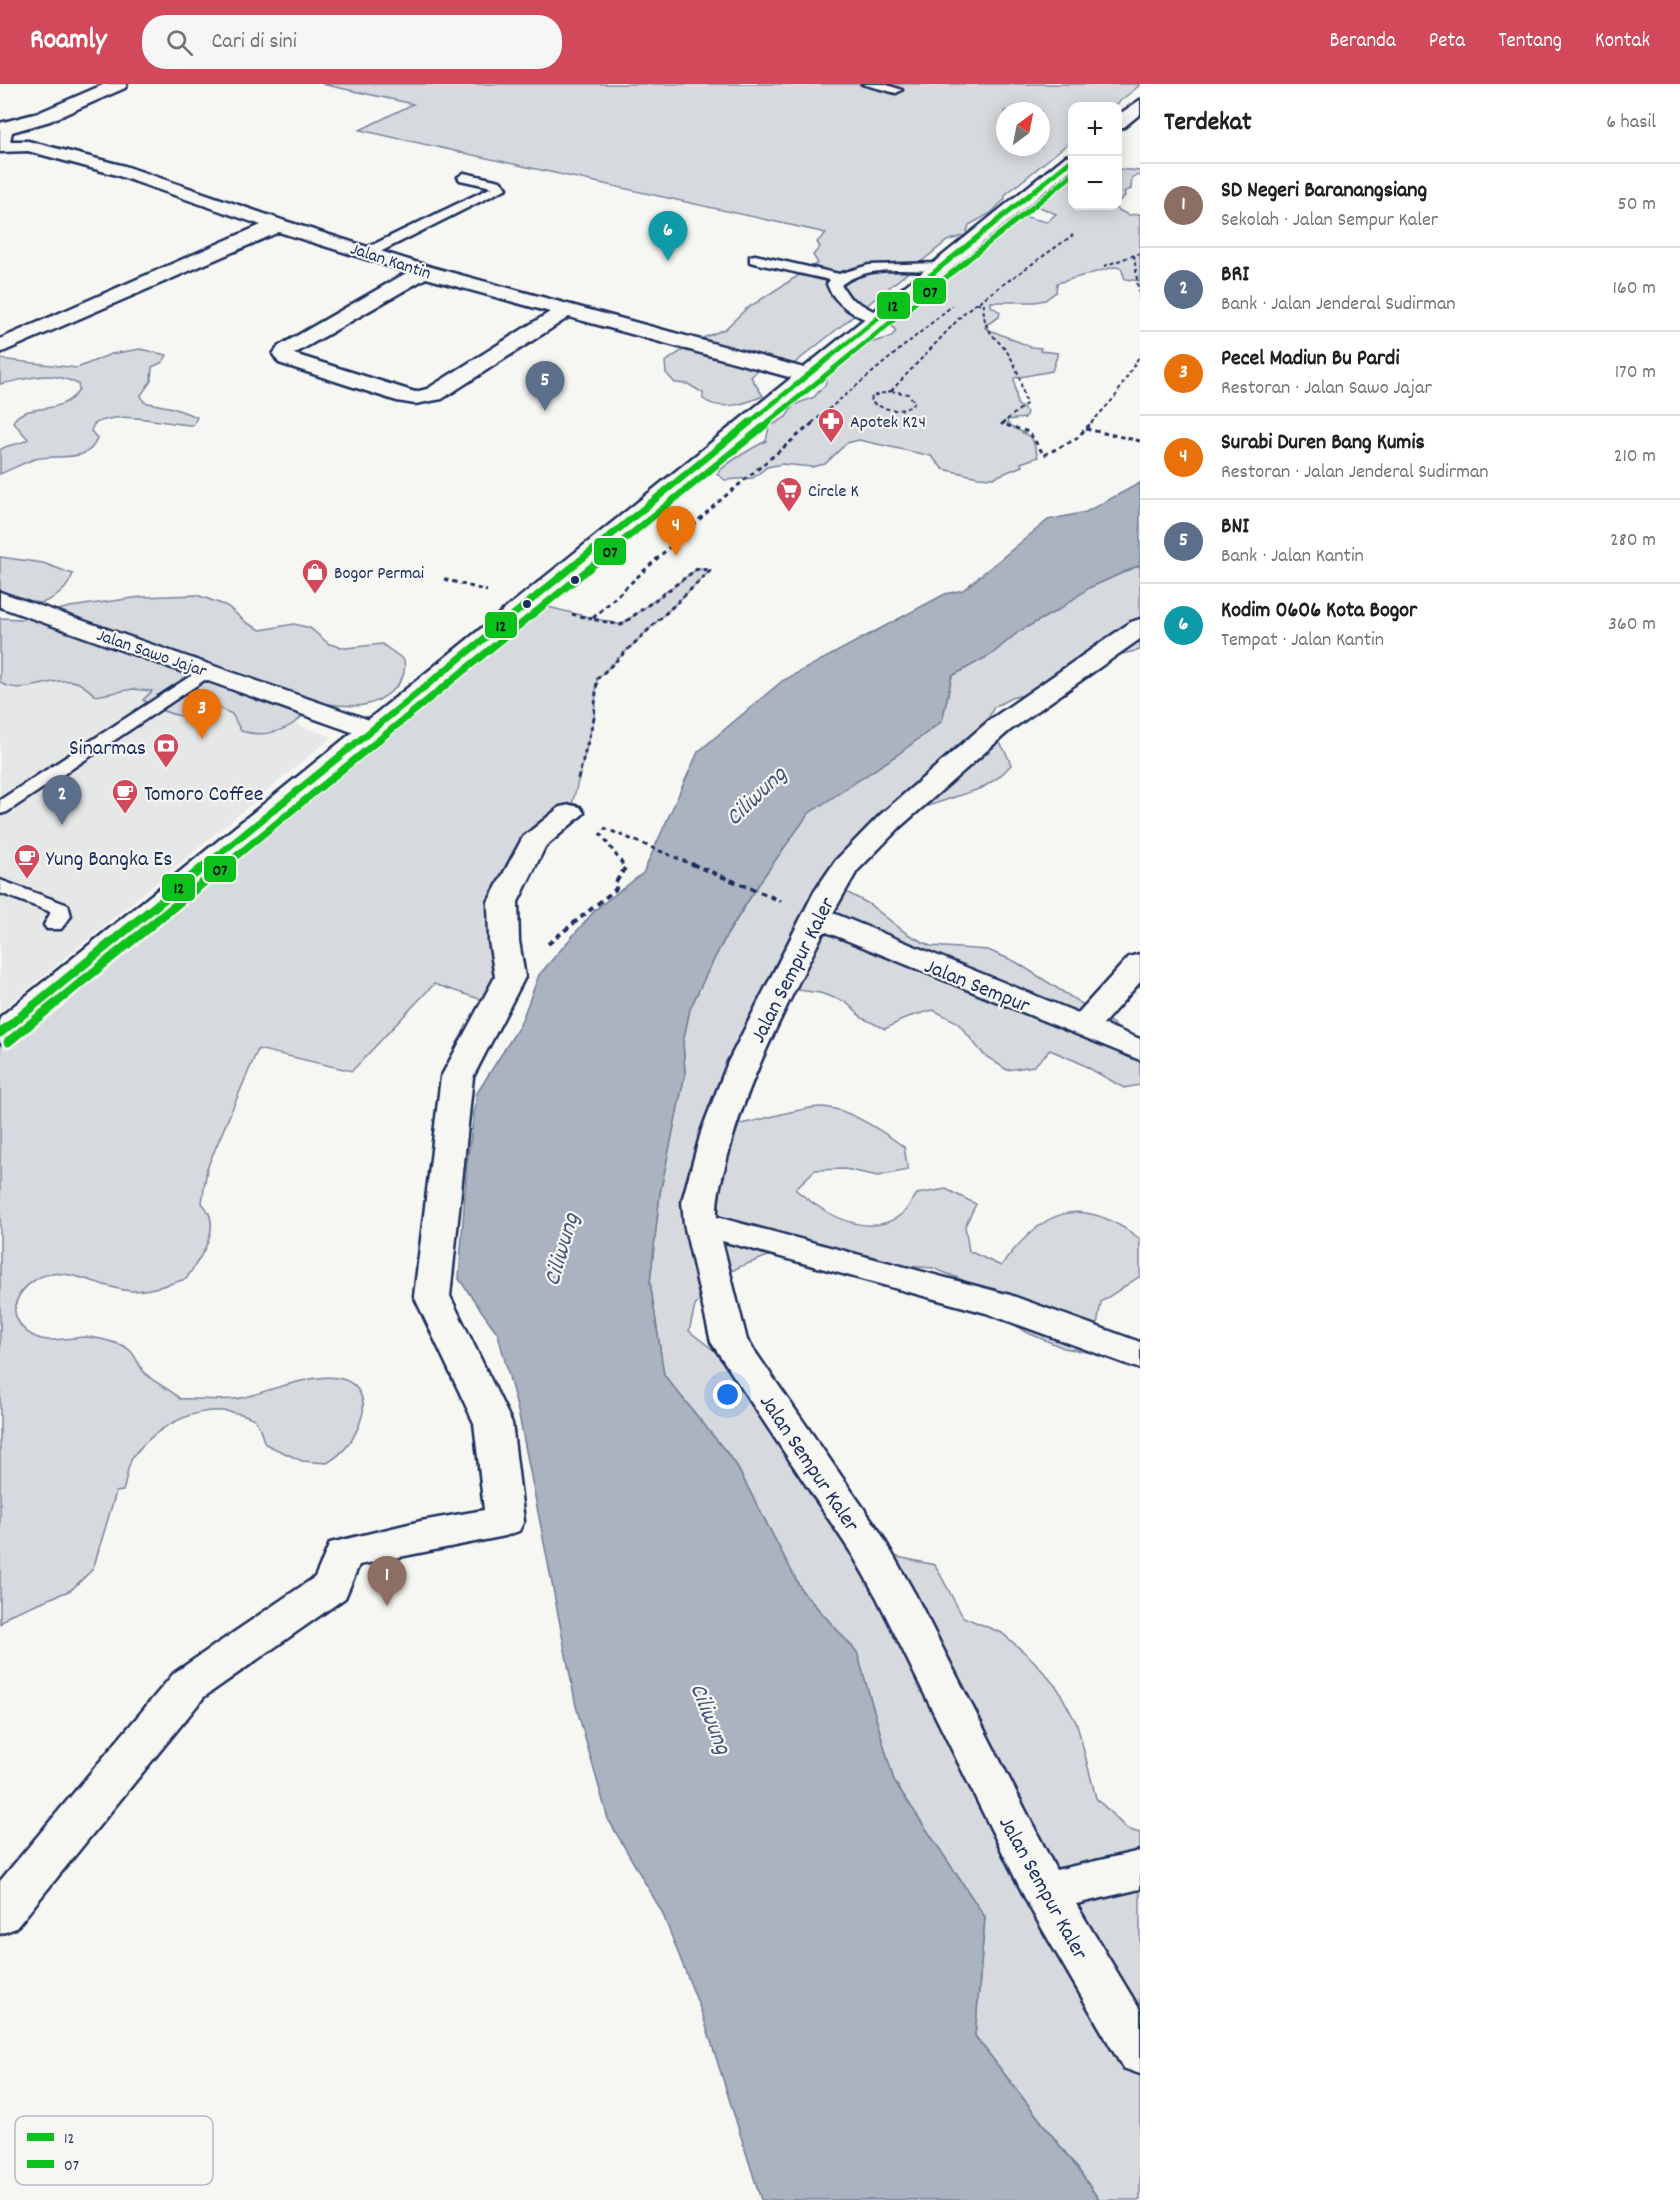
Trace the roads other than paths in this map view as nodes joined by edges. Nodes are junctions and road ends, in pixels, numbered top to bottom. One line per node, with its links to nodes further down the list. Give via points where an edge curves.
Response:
1 (119, 84): 6 (street)
2 (868, 84): 3 (lane)
3 (896, 90)
4 (1140, 105): 5 (street)
5 (1122, 120)
6 (1, 138): 9 (street, Jalan Kantin, via 119,170)
7 (1068, 163): 12 (street)
8 (464, 177): 10 (lane, via 501,188)
9 (278, 225): 10 (street, Jalan Kantin); 17 (street)
10 (369, 252): 13 (street, Jalan Kantin)
11 (755, 259): 14 (lane)
12 (940, 267): 14 (lane, via 862,270); 16 (street)
13 (424, 271): 15 (street, Jalan Kantin); 15 (street, via 286,350 285,359 405,396 425,397)
14 (839, 278): 16 (lane, via 834,284 836,292)
15 (565, 311): 18 (street, Jalan Kantin)
16 (877, 319): 18 (street)
17 (0, 347)
18 (807, 376): 22 (street)
19 (0, 599): 21 (street, Jalan Sawo Jajar)
20 (1140, 627): 26 (street, Jalan Sempur Kaler, via 1000,725 890,820)
21 (206, 671): 22 (street, Jalan Sawo Jajar); 23 (lane)
22 (372, 730): 30 (street)
23 (0, 808)
24 (581, 818): 36 (street, via 532,843 504,902 504,940 510,977 457,1077 432,1296 493,1423 505,1521 344,1554 331,1587 189,1685)
25 (0, 886): 27 (lane, via 61,909)
26 (804, 911): 29 (street, Jalan Sempur); 32 (street, Jalan Sempur Kaler, via 718,1129 699,1201)
27 (54, 925)
28 (1140, 963): 29 (street)
29 (1083, 1027): 31 (street, Jalan Sempur)
30 (0, 1033)
31 (1140, 1050)
32 (701, 1224): 33 (street, via 997,1304); 35 (street, Jalan Sempur Kaler, via 729,1342 884,1574)
33 (1140, 1356)
34 (1140, 1870): 35 (street)
35 (1045, 1892): 37 (street, Jalan Sempur Kaler)
36 (0, 1914)
37 (1140, 2053)

